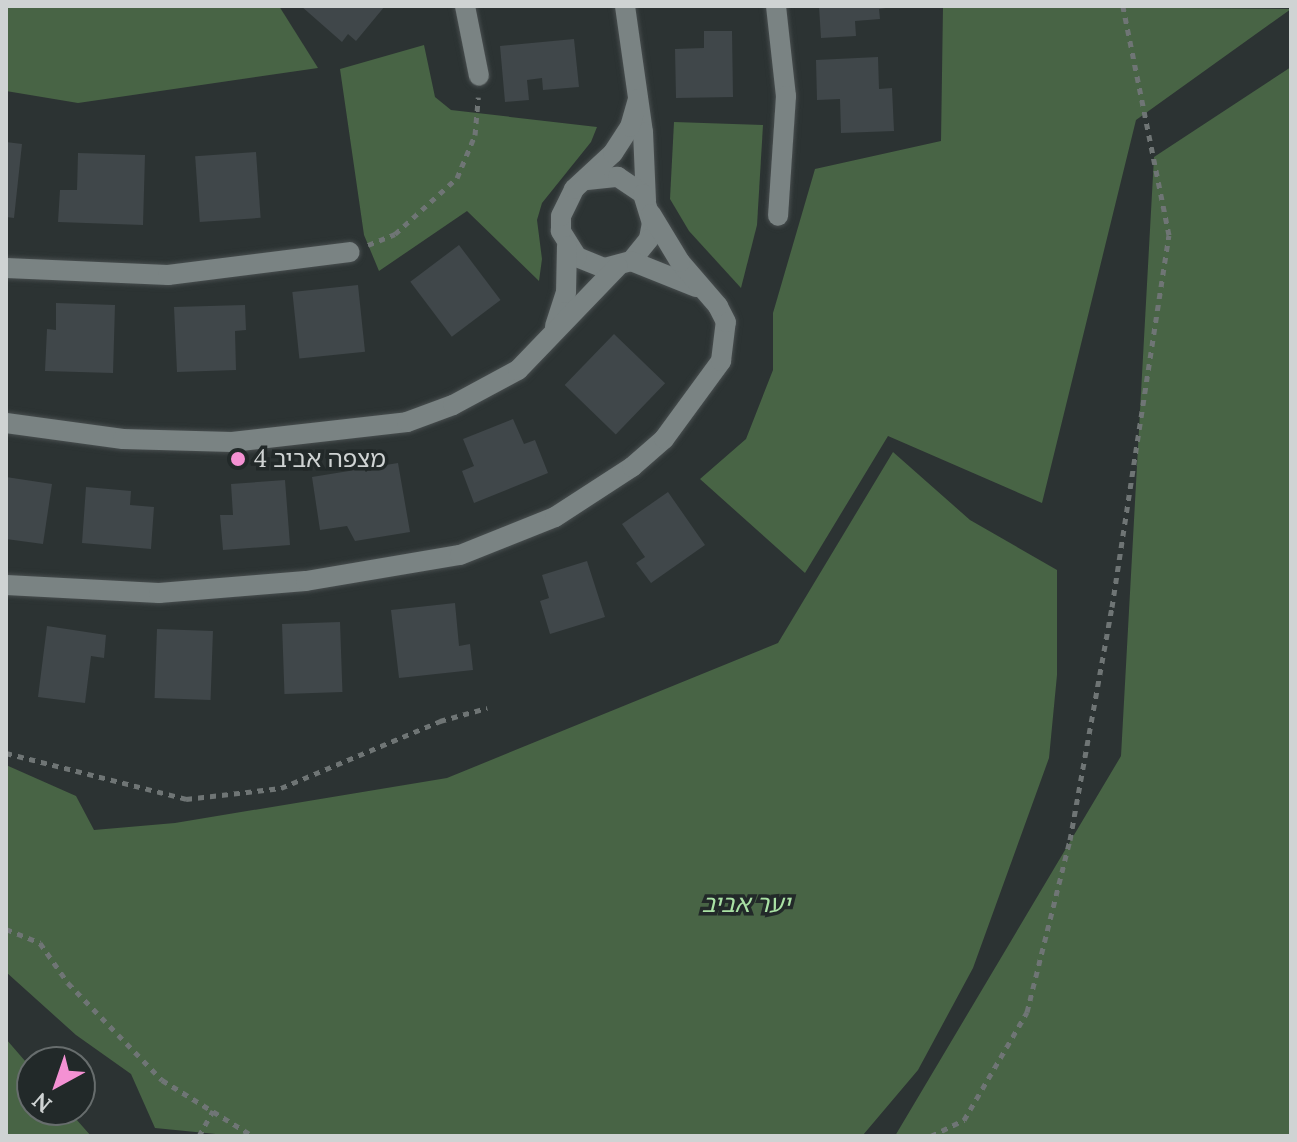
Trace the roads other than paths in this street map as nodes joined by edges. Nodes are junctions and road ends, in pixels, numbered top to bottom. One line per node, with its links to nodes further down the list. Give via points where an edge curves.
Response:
1 (465, 6): 4 (street)
2 (625, 6): 5 (street)
3 (776, 6): 8 (street, via 786,96)
4 (479, 76)
5 (638, 99): 6 (street, via 630,127); 7 (street)
6 (587, 180): 7 (street, via 618,177 632,183); 9 (street, via 565,201 561,231)
7 (649, 208): 11 (street, via 649,239); 13 (street, via 680,262)
8 (778, 216)
9 (567, 246): 11 (street, via 591,265); 14 (street, via 566,293)
10 (350, 252): 12 (street, via 168,275)
11 (625, 264): 13 (street); 14 (street)
12 (6, 268)
13 (710, 295): 16 (street, via 726,322 727,342 712,380 693,405 632,467 555,517 506,540 391,570 228,589 159,593)
14 (551, 337): 15 (street, via 518,370 453,405 407,422 351,431 178,442)
15 (6, 423)
16 (6, 585)

